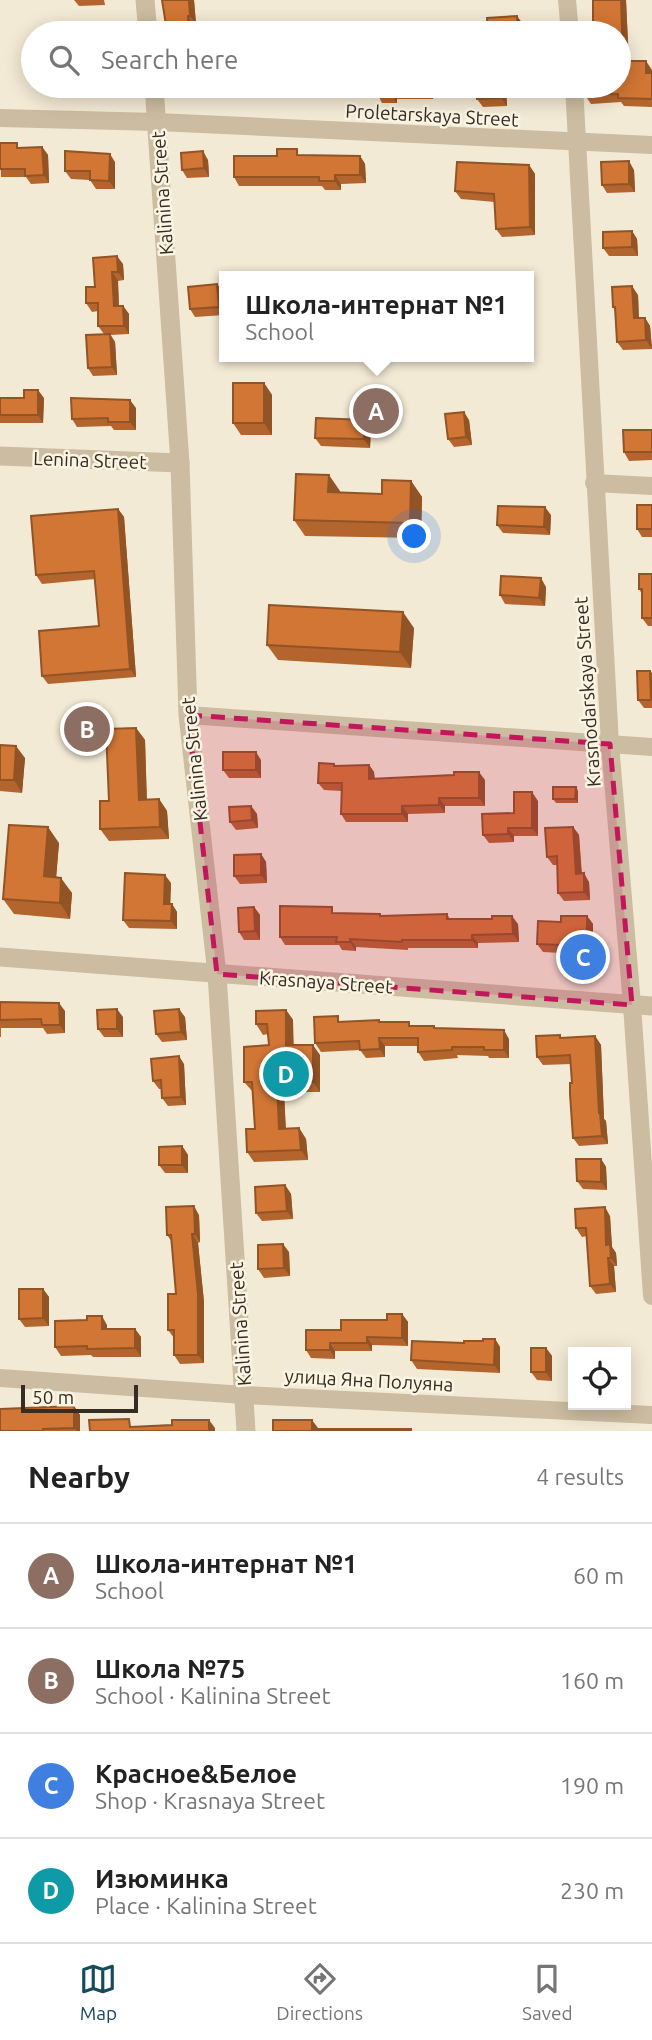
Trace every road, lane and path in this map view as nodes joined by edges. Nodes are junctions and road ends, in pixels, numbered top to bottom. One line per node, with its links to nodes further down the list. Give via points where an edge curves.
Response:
1 (145, 0): 3 (street)
2 (567, 0): 4 (street)
3 (147, 21)
4 (569, 21)
5 (155, 98): 8 (street, Kalinina Street)
6 (575, 98): 9 (street, Krasnodarskaya Street)
7 (0, 118): 8 (street, Proletarskaya Street)
8 (157, 122): 9 (street, Proletarskaya Street); 12 (street, Kalinina Street)
9 (578, 143): 10 (street, Proletarskaya Street); 13 (street, Krasnodarskaya Street)
10 (652, 145)
11 (0, 456): 12 (street, Lenina Street)
12 (180, 463): 15 (street, Kalinina Street)
13 (594, 483): 14 (street); 16 (street, Krasnodarskaya Street)
14 (652, 486)
15 (188, 715): 16 (street); 19 (street, Kalinina Street)
16 (610, 744): 17 (street); 20 (street, Krasnodarskaya Street)
17 (652, 747)
18 (0, 957): 19 (street, Krasnaya Street)
19 (217, 974): 20 (street, Krasnaya Street); 24 (street, Kalinina Street)
20 (632, 1005): 21 (street, Krasnaya Street); 22 (street, Krasnodarskaya Street)
21 (652, 1006)
22 (652, 1296)
23 (0, 1378): 24 (street, улица Яна Полуяна)
24 (244, 1395): 25 (street, улица Яна Полуяна); 26 (street, Kalinina Street)
25 (652, 1415)
26 (246, 1431)

